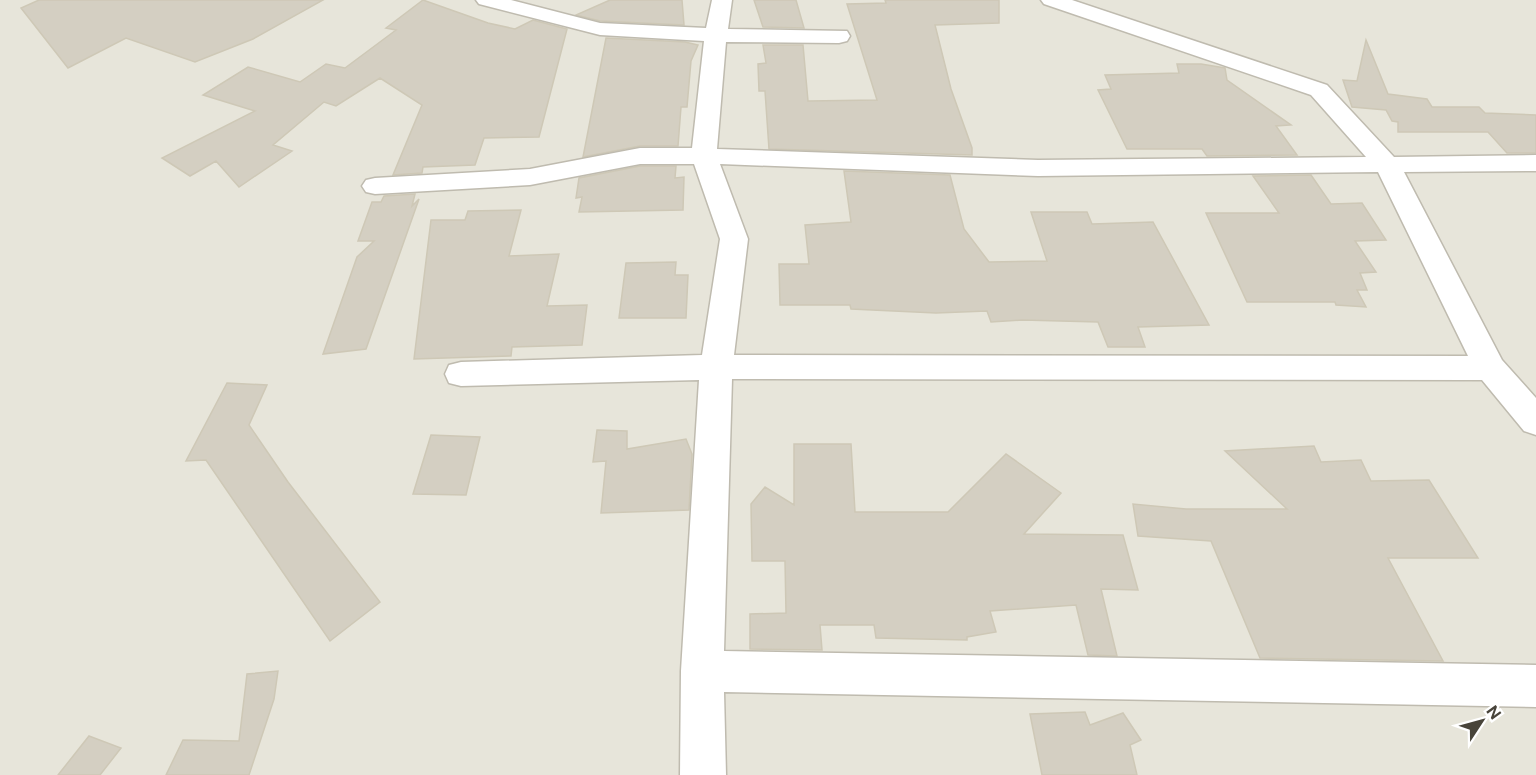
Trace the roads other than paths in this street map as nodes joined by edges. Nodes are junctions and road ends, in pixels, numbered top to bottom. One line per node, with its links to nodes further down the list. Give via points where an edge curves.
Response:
1 (486, 0): 4 (street, via 600,28)
2 (723, 0): 4 (street)
3 (1051, 0): 8 (street, via 1319,90)
4 (716, 35): 5 (street); 6 (street)
5 (838, 36)
6 (704, 156): 8 (street, via 1038,168); 9 (street, via 640,156 530,177); 10 (street, via 734,239)
7 (1536, 163): 8 (street)
8 (1387, 164): 11 (street)
9 (375, 186)
10 (716, 367): 11 (street); 12 (street); 14 (street)
11 (1490, 368): 13 (street)
12 (461, 374)
13 (1536, 421)
14 (702, 671): 15 (street); 16 (street)
15 (1536, 686)
16 (703, 775)

